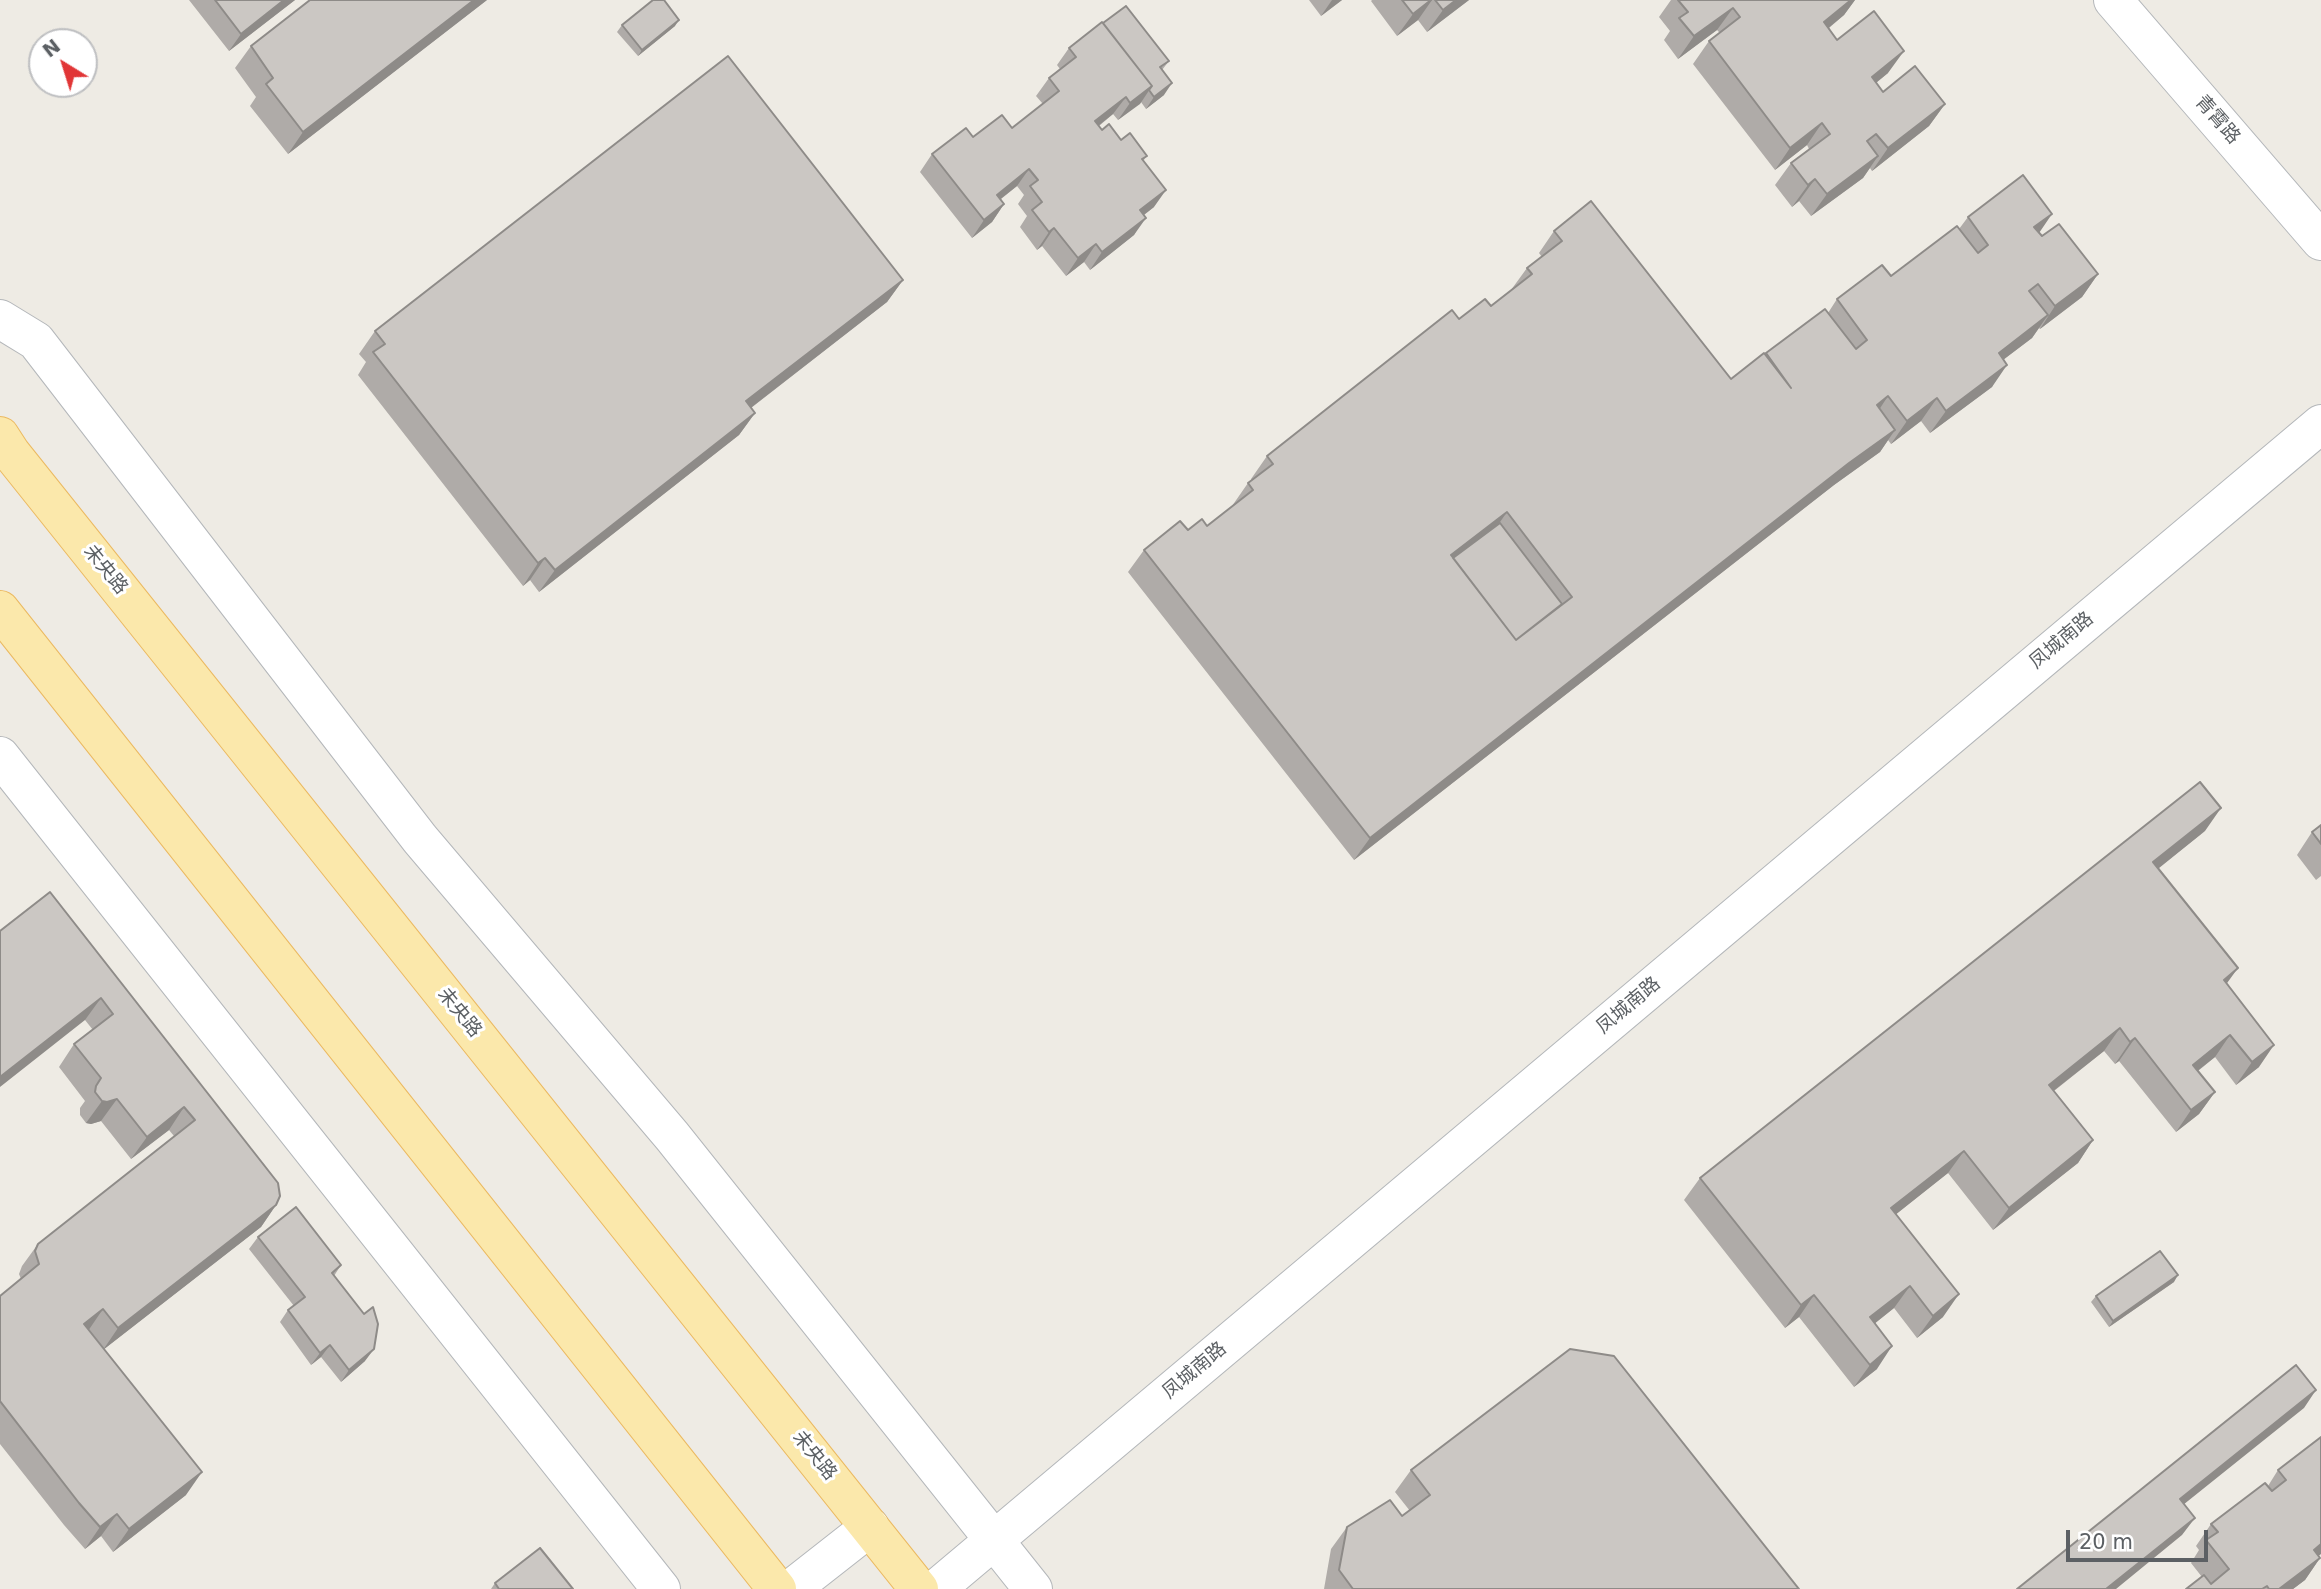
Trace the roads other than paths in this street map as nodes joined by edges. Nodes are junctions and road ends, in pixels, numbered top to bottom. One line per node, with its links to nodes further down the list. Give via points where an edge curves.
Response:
1 (2113, 0): 2 (street, 青霄路)
2 (2321, 240)
3 (0, 319): 9 (street, via 36,341 420,839 671,1136)
4 (2321, 424): 9 (street, 凤城南路)
5 (0, 436): 8 (main road, 未央路)
6 (0, 610): 11 (main road)
7 (0, 756): 10 (street)
8 (870, 1527): 12 (street); 13 (main road, 未央路)
9 (994, 1540): 14 (street, 凤城南路); 15 (street)
10 (661, 1589)
11 (777, 1589)
12 (791, 1589)
13 (919, 1589)
14 (936, 1589)
15 (1033, 1589)

